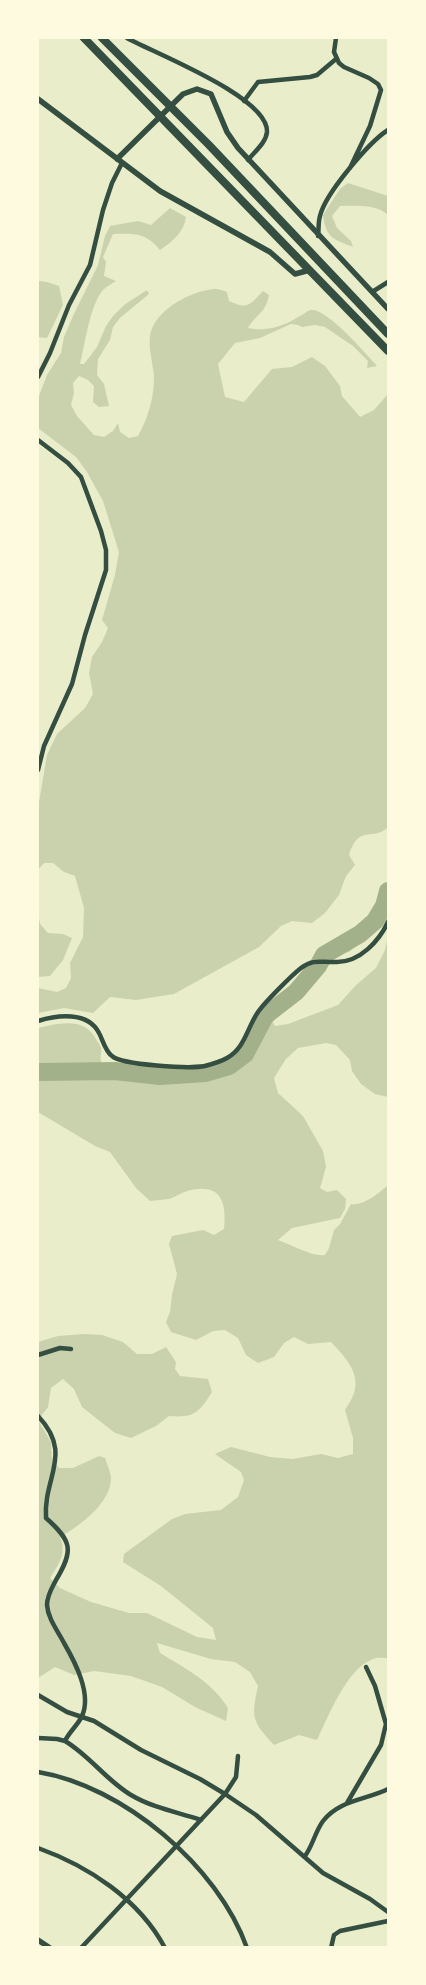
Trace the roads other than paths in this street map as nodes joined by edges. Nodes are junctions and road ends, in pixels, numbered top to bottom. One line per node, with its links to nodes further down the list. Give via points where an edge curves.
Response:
1 (84, 38): 9 (highway)
2 (102, 38): 8 (highway)
3 (127, 38): 7 (street, via 196,70)
4 (336, 38): 5 (street)
5 (336, 59): 7 (street, via 317,75 258,82); 13 (street, via 344,68 378,84 380,90 370,126)
6 (38, 99): 12 (street)
7 (244, 101): 11 (street, via 265,120 267,130 265,139)
8 (170, 106): 9 (street); 11 (street, via 190,91 197,89 211,94 227,132); 19 (highway)
9 (161, 116): 12 (street); 15 (highway)
10 (388, 130): 13 (street)
11 (248, 160): 14 (street)
12 (120, 161): 15 (street, via 182,204 270,252 294,274); 21 (street, via 103,210 90,265)
13 (350, 168): 14 (street, via 326,202 320,216)
14 (318, 236): 17 (street)
15 (310, 270): 20 (highway)
16 (388, 282): 17 (street)
17 (372, 292): 18 (street)
18 (388, 309)
19 (388, 334)
20 (388, 351)
21 (38, 378)
22 (38, 440): 23 (street, via 81,477 101,530 106,570 72,684 44,746)
23 (38, 770)
24 (388, 922): 25 (street, via 382,935 367,950 349,960 319,960 299,969 258,1012 235,1053 204,1066 125,1062 112,1057 93,1023 64,1015)
25 (38, 1021)
26 (71, 1349): 27 (street, via 60,1348)
27 (38, 1355)
28 (38, 1416): 31 (street, via 52,1436 56,1461 47,1496 46,1518 63,1534 68,1544 64,1567 49,1593 47,1605 84,1690)
29 (366, 1667): 38 (street, via 376,1686 386,1724 381,1745)
30 (38, 1695): 31 (street, via 66,1712)
31 (82, 1716): 33 (street); 37 (street)
32 (38, 1738): 33 (street)
33 (65, 1741): 39 (street, via 79,1749 108,1778 131,1795 148,1804)
34 (238, 1756): 37 (street, via 236,1777)
35 (38, 1772): 40 (street, via 79,1784 109,1798 145,1819)
36 (388, 1789): 38 (street)
37 (225, 1794): 39 (street); 42 (street)
38 (346, 1803): 42 (street, via 322,1822)
39 (201, 1820): 40 (street)
40 (178, 1846): 43 (street); 50 (street, via 214,1887)
41 (38, 1848): 43 (street, via 96,1875)
42 (305, 1856): 44 (street, via 323,1873)
43 (126, 1900): 48 (street); 49 (street, via 145,1919)
44 (388, 1912)
45 (388, 1921): 51 (street, via 340,1931 334,1935)
46 (38, 1940): 47 (street)
47 (50, 1948)
48 (81, 1948)
49 (165, 1948)
50 (247, 1948)
51 (331, 1948)

